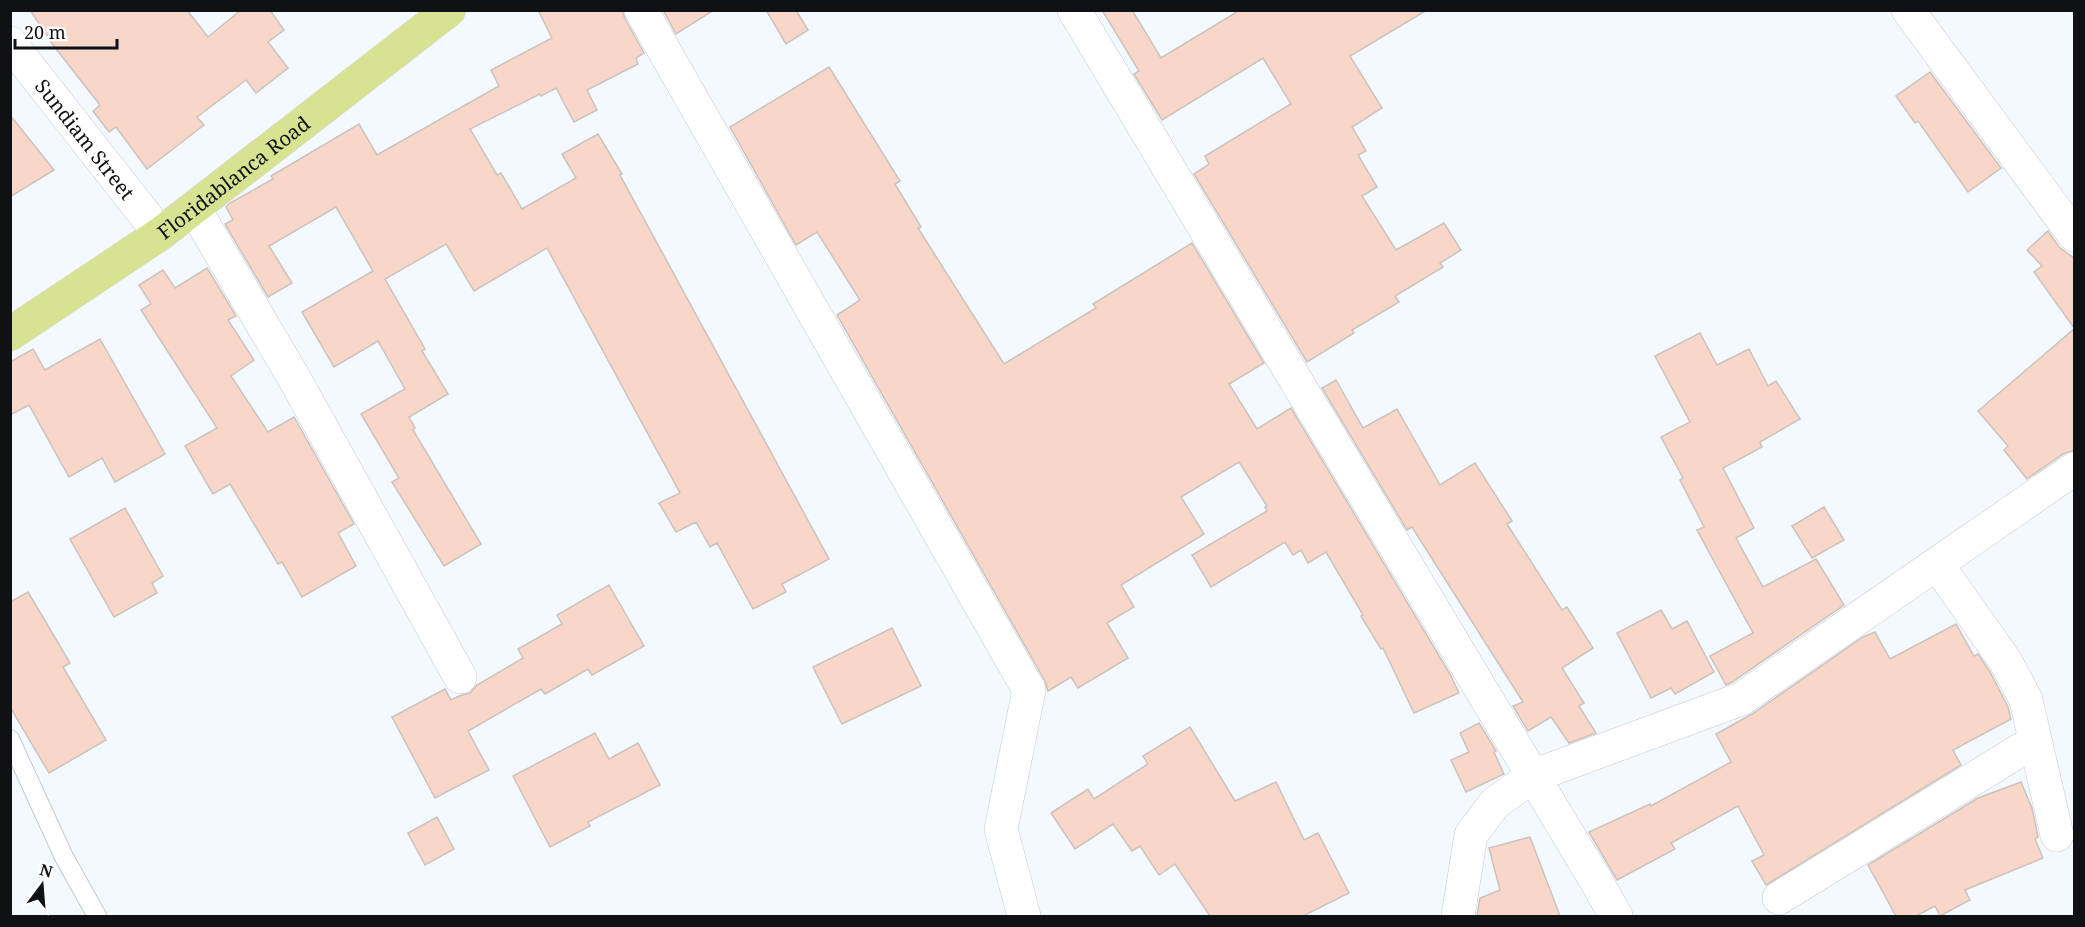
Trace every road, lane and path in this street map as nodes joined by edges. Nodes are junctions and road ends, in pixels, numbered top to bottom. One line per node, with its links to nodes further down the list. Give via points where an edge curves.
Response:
1 (449, 10): 6 (main road, Floridablanca Road)
2 (641, 10): 19 (street, via 1029,690 1001,829)
3 (1074, 10): 15 (street)
4 (1908, 10): 8 (street)
5 (10, 43): 7 (street, Sundiam Street)
6 (194, 208): 7 (main road, Floridablanca Road); 12 (street, via 294,378)
7 (160, 234): 9 (main road, Floridablanca Road)
8 (2074, 235)
9 (10, 334)
10 (2074, 469): 11 (street)
11 (1937, 564): 14 (street, via 2006,662 2026,699); 15 (street, via 1741,699)
12 (460, 677)
13 (10, 739): 18 (lane, via 64,857)
14 (2035, 741): 16 (street); 17 (street)
15 (1533, 776): 20 (street, via 1495,802 1472,835); 21 (street)
16 (2057, 835)
17 (1779, 898)
18 (97, 916)
19 (1024, 916)
20 (1458, 916)
21 (1616, 916)

